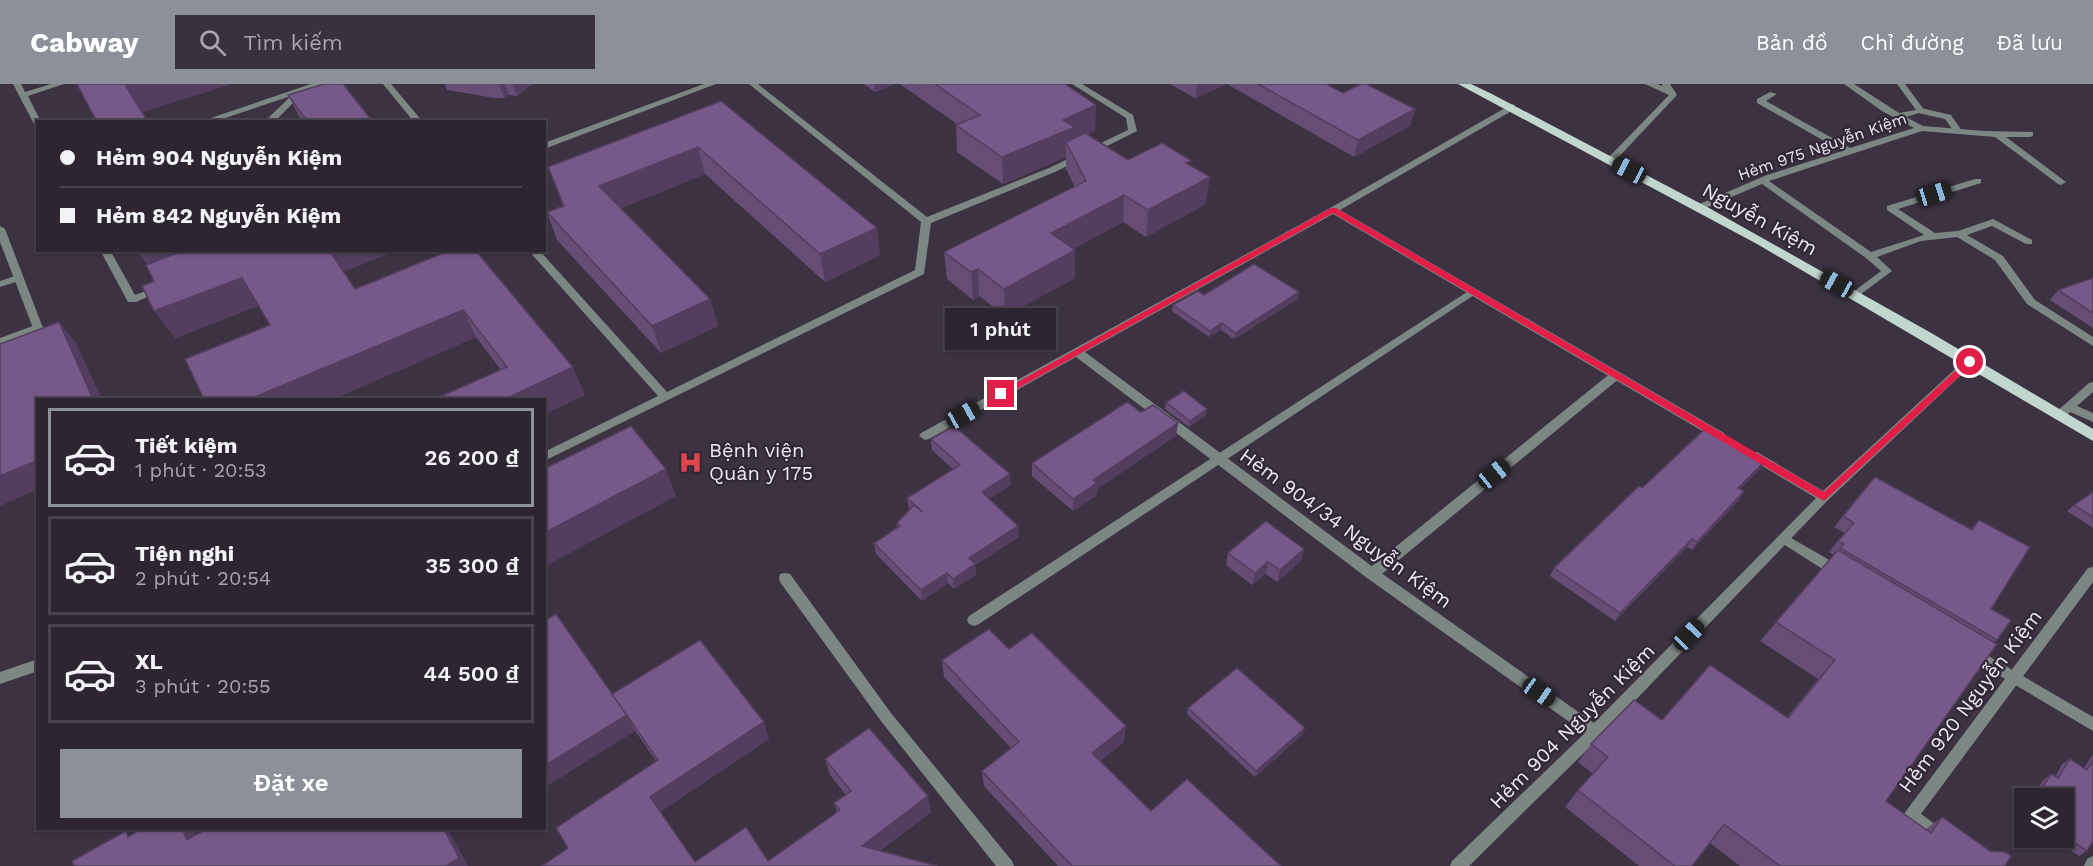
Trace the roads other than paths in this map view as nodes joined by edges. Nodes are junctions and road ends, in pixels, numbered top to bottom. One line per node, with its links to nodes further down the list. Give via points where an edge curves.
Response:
1 (17, 84): 15 (street)
2 (60, 84): 15 (street)
3 (320, 84): 13 (street)
4 (387, 84): 22 (street)
5 (712, 84): 27 (street)
6 (753, 84): 35 (street)
7 (1076, 84): 35 (street, via 1130,117 1133,131 1052,170)
8 (1463, 84): 16 (main road, Nguyễn Kiệm)
9 (1649, 84): 12 (street)
10 (1848, 84): 18 (street)
11 (1900, 84): 17 (street)
12 (1668, 88): 29 (street, via 1672,95)
13 (302, 90): 20 (street); 21 (street)
14 (1773, 94): 28 (street, via 1760,101)
15 (22, 95): 19 (street)
16 (1512, 107): 29 (main road, Nguyễn Kiệm); 34 (street)
17 (1921, 111): 18 (street); 24 (street, via 1948,117)
18 (1897, 116): 23 (street)
19 (36, 120)
20 (209, 120)
21 (270, 120)
22 (417, 120)
23 (1921, 128): 24 (street, Hẻm 975 Nguyễn Kiệm); 28 (street, Hẻm 975 Nguyễn Kiệm)
24 (1958, 131): 25 (street, Hẻm 975 Nguyễn Kiệm)
25 (1997, 134): 26 (street, Hẻm 975 Nguyễn Kiệm); 32 (street)
26 (2030, 134)
27 (546, 145)
28 (1849, 151): 30 (street, Hẻm 975 Nguyễn Kiệm)
29 (1611, 160): 33 (main road, Nguyễn Kiệm)
30 (1762, 180): 33 (street, Hẻm 975 Nguyễn Kiệm); 42 (street)
31 (1978, 181): 38 (street, via 1890,208)
32 (2061, 182)
33 (1700, 207): 47 (main road, Nguyễn Kiệm)
34 (1333, 210): 46 (street); 50 (street)
35 (926, 221): 54 (street, via 920,272)
36 (1, 232): 43 (street)
37 (1959, 234): 38 (street); 39 (street, via 1993,222); 49 (street, via 1999,258 2031,302)
38 (1934, 237): 42 (street, via 1919,238)
39 (2029, 242)
40 (106, 252): 44 (street, via 132,300)
41 (535, 252): 54 (street)
42 (1870, 256): 47 (street, via 1887,272)
43 (18, 278): 45 (street); 48 (street, via 38,328)
44 (176, 283)
45 (0, 284)
46 (1473, 291): 52 (street); 60 (street)
47 (1857, 294): 51 (main road, Nguyễn Kiệm)
48 (0, 342)
49 (2093, 342)
50 (1077, 352): 57 (street); 60 (street, Hẻm 904/34 Nguyễn Kiệm)
51 (1970, 362): 55 (main road, Nguyễn Kiệm); 61 (street, Hẻm 904 Nguyễn Kiệm)
52 (1616, 375): 61 (street); 64 (street)
53 (2093, 386): 55 (street)
54 (665, 397): 59 (street)
55 (2065, 412): 56 (street); 58 (main road, Nguyễn Kiệm)
56 (2093, 418)
57 (925, 436)
58 (2093, 436)
59 (546, 456)
60 (1219, 459): 64 (street, Hẻm 904/34 Nguyễn Kiệm); 67 (street)
61 (1824, 497): 62 (street, Hẻm 904 Nguyễn Kiệm)
62 (1784, 539): 66 (street); 73 (street, Hẻm 904 Nguyễn Kiệm)
63 (2093, 572): 70 (street, Hẻm 920 Nguyễn Kiệm)
64 (1372, 574): 73 (street, Hẻm 904/34 Nguyễn Kiệm)
65 (784, 578): 75 (street, via 886,717)
66 (1854, 581)
67 (974, 620)
68 (1964, 647): 70 (street)
69 (36, 666): 71 (street)
70 (2014, 677): 72 (street); 74 (street, Hẻm 920 Nguyễn Kiệm, via 1911,816)
71 (0, 678)
72 (2093, 725)
73 (1595, 732): 76 (street, Hẻm 904 Nguyễn Kiệm)
74 (1955, 847)
75 (1006, 866)
76 (1458, 866)

